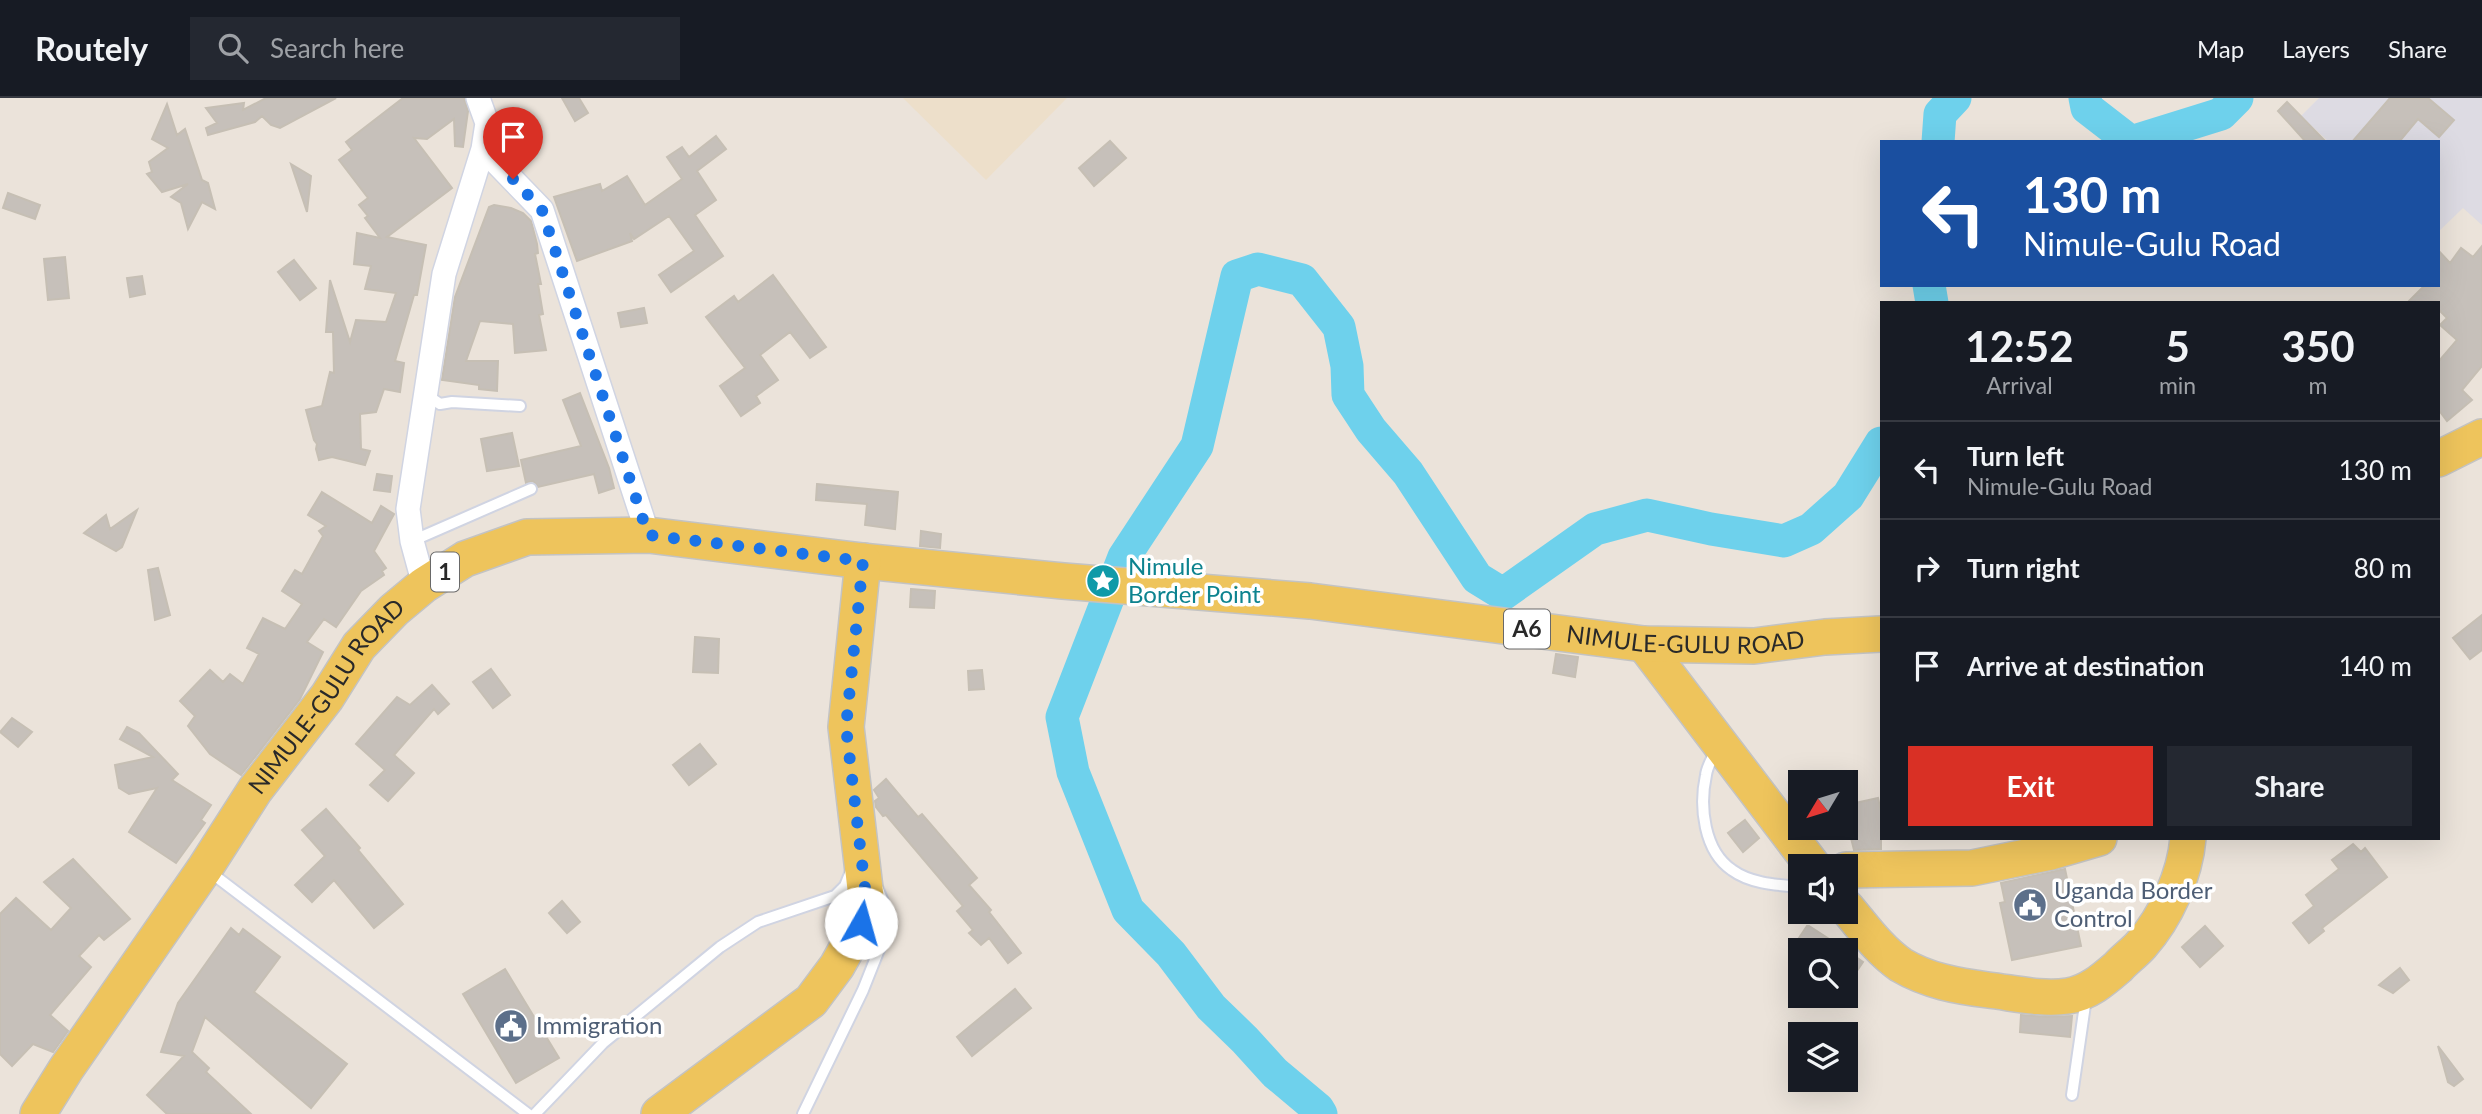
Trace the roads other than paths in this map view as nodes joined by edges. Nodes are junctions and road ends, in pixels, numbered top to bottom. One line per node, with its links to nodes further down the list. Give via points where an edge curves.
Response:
1 (478, 98): 2 (street, via 487,123)
2 (483, 149): 3 (street, via 444,274); 8 (street, via 542,210)
3 (425, 394): 4 (lane, via 440,404); 9 (street, via 408,509)
4 (520, 406)
5 (2482, 437): 6 (main road)
6 (2440, 458)
7 (531, 489): 9 (lane)
8 (648, 535): 10 (main road, NIMULE-GULU ROAD / 1); 11 (main road, NIMULE-GULU ROAD / 1, via 527,537 465,559)
9 (412, 541): 11 (street)
10 (863, 561): 12 (main road, NIMULE-GULU ROAD / 1); 19 (main road, via 846,727)
11 (424, 585): 21 (main road, NIMULE-GULU ROAD / 1, via 359,646)
12 (1112, 586): 14 (main road, NIMULE-GULU ROAD / A6, via 1310,601)
13 (1880, 634): 14 (main road, NIMULE-GULU ROAD / A6, via 1754,646)
14 (1644, 644): 15 (main road)
15 (1718, 743): 20 (main road); 23 (lane, via 1705,788 1705,828 1713,852 1732,871 1765,883)
16 (2092, 840): 22 (main road, via 1972,868)
17 (2173, 840): 24 (main road, via 2180,854)
18 (2188, 840): 24 (main road)
19 (860, 851): 30 (lane, via 845,886 835,896 758,922 720,947 603,1043); 31 (main road, via 866,897 861,923 811,1001); 32 (lane, via 888,915 886,932)
20 (1802, 854)
21 (205, 868): 28 (main road, NIMULE-GULU ROAD / 1); 29 (lane)
22 (1858, 870)
23 (1788, 877)
24 (2180, 877): 26 (main road, via 2142,944)
25 (1858, 921): 26 (main road, via 1899,963 1946,984 2040,997)
26 (2087, 991): 27 (lane)
27 (2072, 1095)
28 (38, 1114)
29 (528, 1114)
30 (535, 1114)
31 (659, 1114)
32 (803, 1114)

